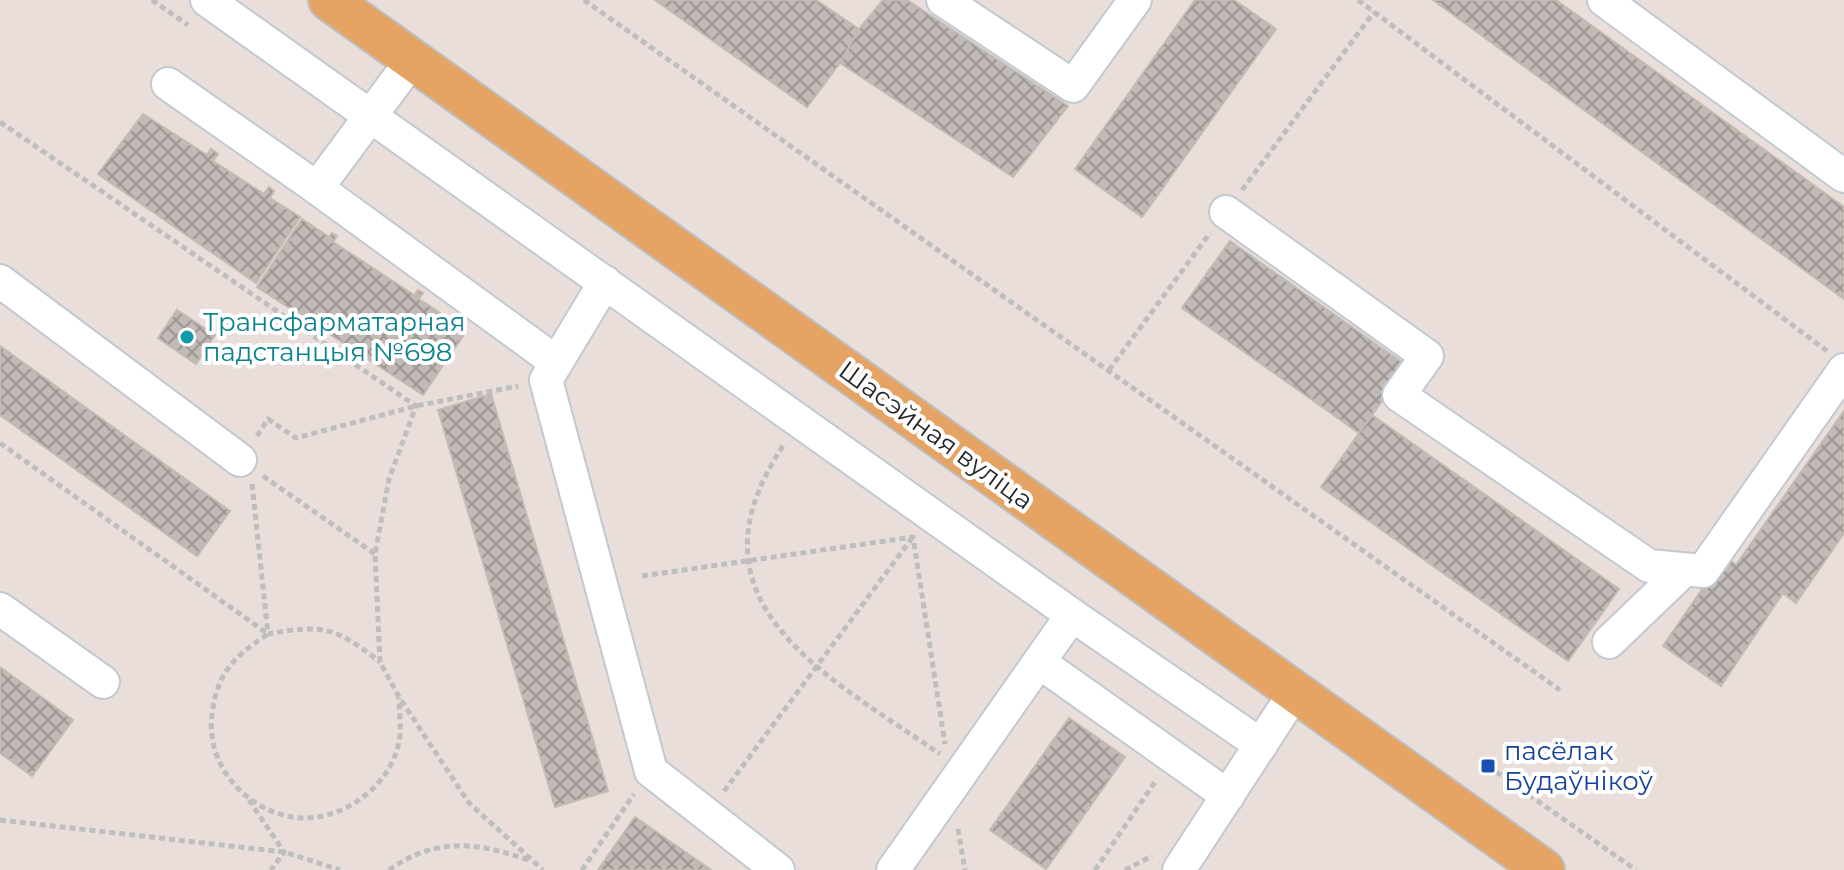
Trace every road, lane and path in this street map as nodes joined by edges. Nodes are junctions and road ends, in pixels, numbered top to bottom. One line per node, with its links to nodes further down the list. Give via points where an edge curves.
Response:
1 (207, 0): 10 (lane)
2 (329, 0): 8 (main road, Шасэйная вуліца)
3 (584, 0): 36 (path)
4 (943, 0): 5 (lane, via 1073,86)
5 (1135, 0)
6 (1358, 0): 17 (path)
7 (1604, 0): 12 (lane)
8 (412, 60): 10 (lane); 37 (main road, Шасэйная вуліца)
9 (168, 84): 13 (lane)
10 (371, 116): 13 (lane); 16 (lane)
11 (0, 122): 19 (path)
12 (1844, 176)
13 (317, 188): 18 (lane)
14 (1226, 212): 26 (lane, via 1427,356 1399,395 1649,566)
15 (0, 281): 22 (lane)
16 (605, 282): 18 (lane); 29 (lane)
17 (1838, 362): 26 (lane, via 1703,571)
18 (551, 371): 19 (path); 42 (lane)
19 (416, 406): 22 (path, via 296,438 268,419); 24 (path, via 389,479)
20 (0, 443): 30 (path)
21 (783, 446): 25 (path, via 760,480 748,518)
22 (245, 463): 24 (path); 30 (path)
23 (913, 537): 25 (path); 34 (path); 34 (path, via 948,759)
24 (375, 554): 32 (path)
25 (747, 561): 27 (path); 34 (path, via 759,600 784,637)
26 (1684, 570): 31 (lane)
27 (642, 576)
28 (0, 609): 35 (lane)
29 (1072, 615): 33 (lane); 39 (lane)
30 (268, 634): 32 (path, via 310,626 349,637); 46 (path, via 235,656 221,679 209,732 222,770)
31 (1609, 642)
32 (380, 662): 38 (path)
33 (1039, 662): 40 (lane); 43 (lane)
34 (816, 667): 44 (path)
35 (103, 682)
36 (1560, 690)
37 (1295, 692): 39 (lane); 60 (main road, Шасэйная вуліца)
38 (399, 697): 46 (path, via 400,737 387,773 360,801 322,816 284,816); 49 (path, via 469,803)
39 (1261, 745): 45 (lane)
40 (1172, 756): 45 (lane); 58 (path)
41 (1488, 766): 61 (path)
42 (651, 771): 54 (path); 55 (lane)
43 (951, 786): 56 (lane); 57 (path)
44 (724, 791)
45 (1228, 796): 59 (lane)
46 (249, 799): 48 (path)
47 (0, 820): 48 (path)
48 (284, 852): 50 (path); 51 (path)
49 (530, 861): 52 (path, via 490,846 446,845 405,858); 53 (path)
50 (271, 870)
51 (340, 870)
52 (389, 870)
53 (543, 870)
54 (582, 870)
55 (778, 870)
56 (893, 870)
57 (965, 870)
58 (1095, 870)
59 (1179, 870)
60 (1544, 870)
61 (1636, 870)

